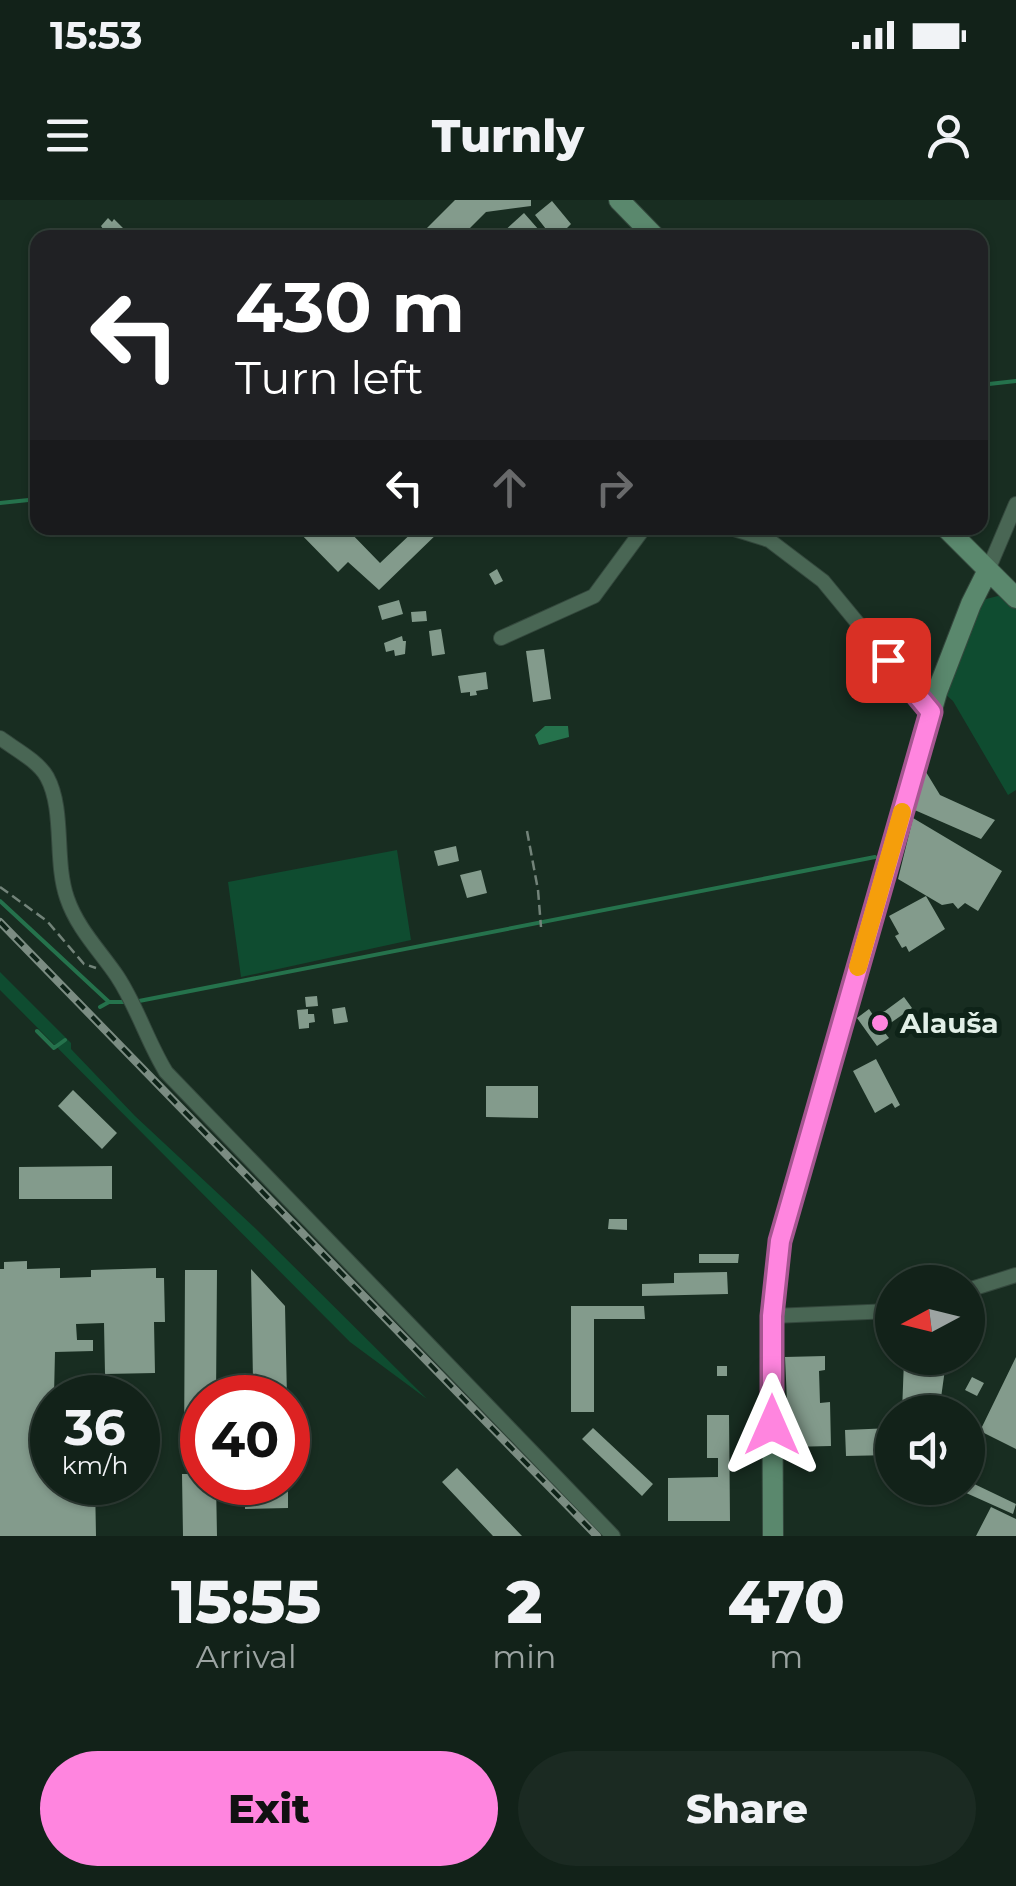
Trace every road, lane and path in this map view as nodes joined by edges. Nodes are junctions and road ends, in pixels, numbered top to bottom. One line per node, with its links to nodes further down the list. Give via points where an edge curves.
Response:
1 (619, 200): 2 (street)
2 (648, 230)
3 (1016, 504): 7 (street)
4 (639, 535): 9 (street, via 594,596)
5 (753, 535): 10 (street, via 823,581)
6 (953, 535): 7 (street)
7 (988, 570): 8 (street); 10 (street)
8 (1016, 598)
9 (501, 638)
10 (931, 712): 19 (street, via 780,1241)
11 (0, 738): 15 (street, via 46,775 67,899)
12 (528, 831): 14 (path)
13 (0, 886): 15 (path, via 47,921 84,964)
14 (541, 927)
15 (112, 970): 20 (street, via 166,1072)
16 (1016, 1275): 17 (street)
17 (985, 1285)
18 (875, 1313): 19 (street)
19 (772, 1316): 21 (street)
20 (613, 1536)
21 (773, 1536)

